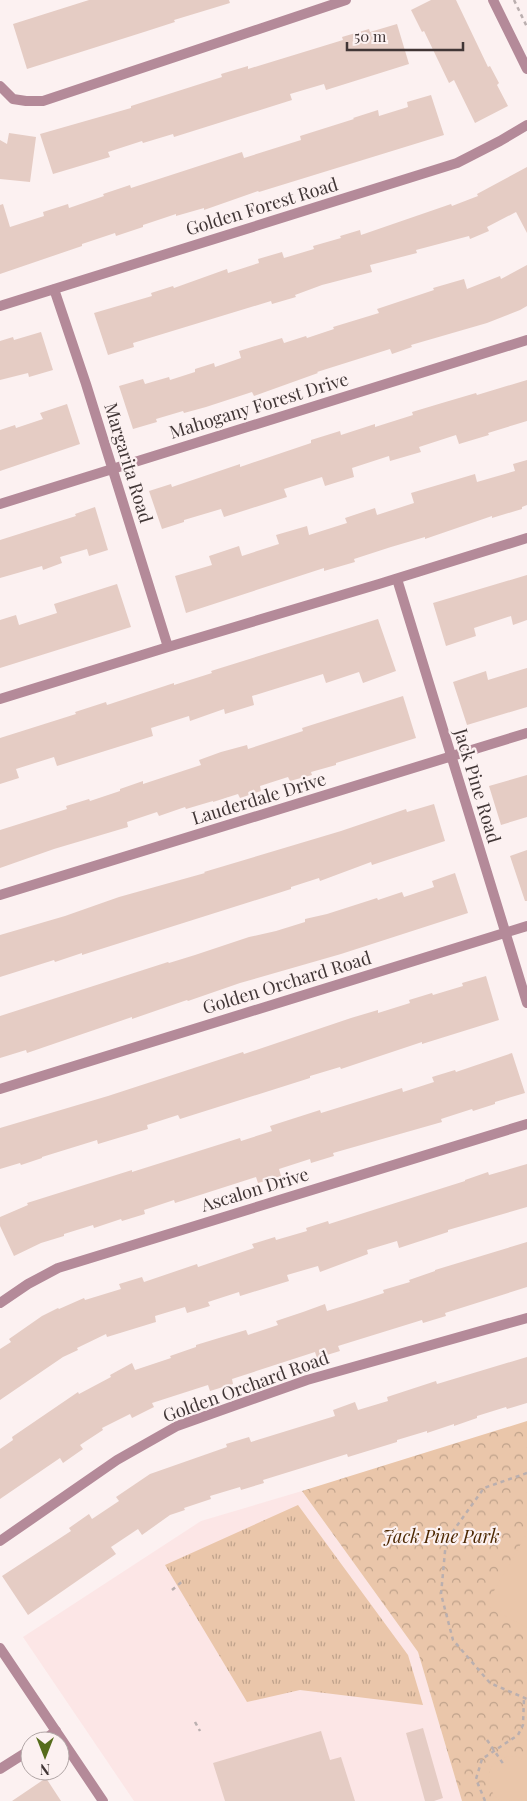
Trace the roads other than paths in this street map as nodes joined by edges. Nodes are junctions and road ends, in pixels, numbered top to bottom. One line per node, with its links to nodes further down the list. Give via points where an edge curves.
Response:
1 (346, 0): 4 (street, via 43,101 13,98)
2 (493, 0): 3 (street)
3 (527, 69)
4 (0, 86)
5 (527, 125): 6 (street, Golden Forest Road, via 457,163)
6 (54, 289): 7 (street, Golden Forest Road); 9 (street, Margarita Road)
7 (0, 306)
8 (527, 340): 9 (street, Mahogany Forest Drive)
9 (112, 469): 10 (street, Mahogany Forest Drive); 13 (street, Margarita Road)
10 (0, 504)
11 (527, 538): 12 (street)
12 (397, 579): 13 (street); 16 (street, Jack Pine Road)
13 (168, 647): 14 (street)
14 (0, 699)
15 (527, 733): 16 (street, Lauderdale Drive)
16 (451, 756): 17 (street, Lauderdale Drive); 19 (street, Jack Pine Road)
17 (0, 895)
18 (527, 926): 19 (street, Golden Orchard Road)
19 (506, 932): 20 (street, Jack Pine Road); 21 (street, Golden Orchard Road)
20 (527, 1002)
21 (0, 1089)
22 (527, 1124): 23 (street, Ascalon Drive, via 58,1268)
23 (1, 1298)
24 (527, 1318): 25 (street, Golden Orchard Road, via 307,1380 177,1426 117,1460)
25 (0, 1540)
26 (0, 1648): 27 (street)
27 (56, 1731)
28 (70, 1752): 31 (street)
29 (20, 1756): 30 (street)
30 (0, 1769)
31 (103, 1801)

